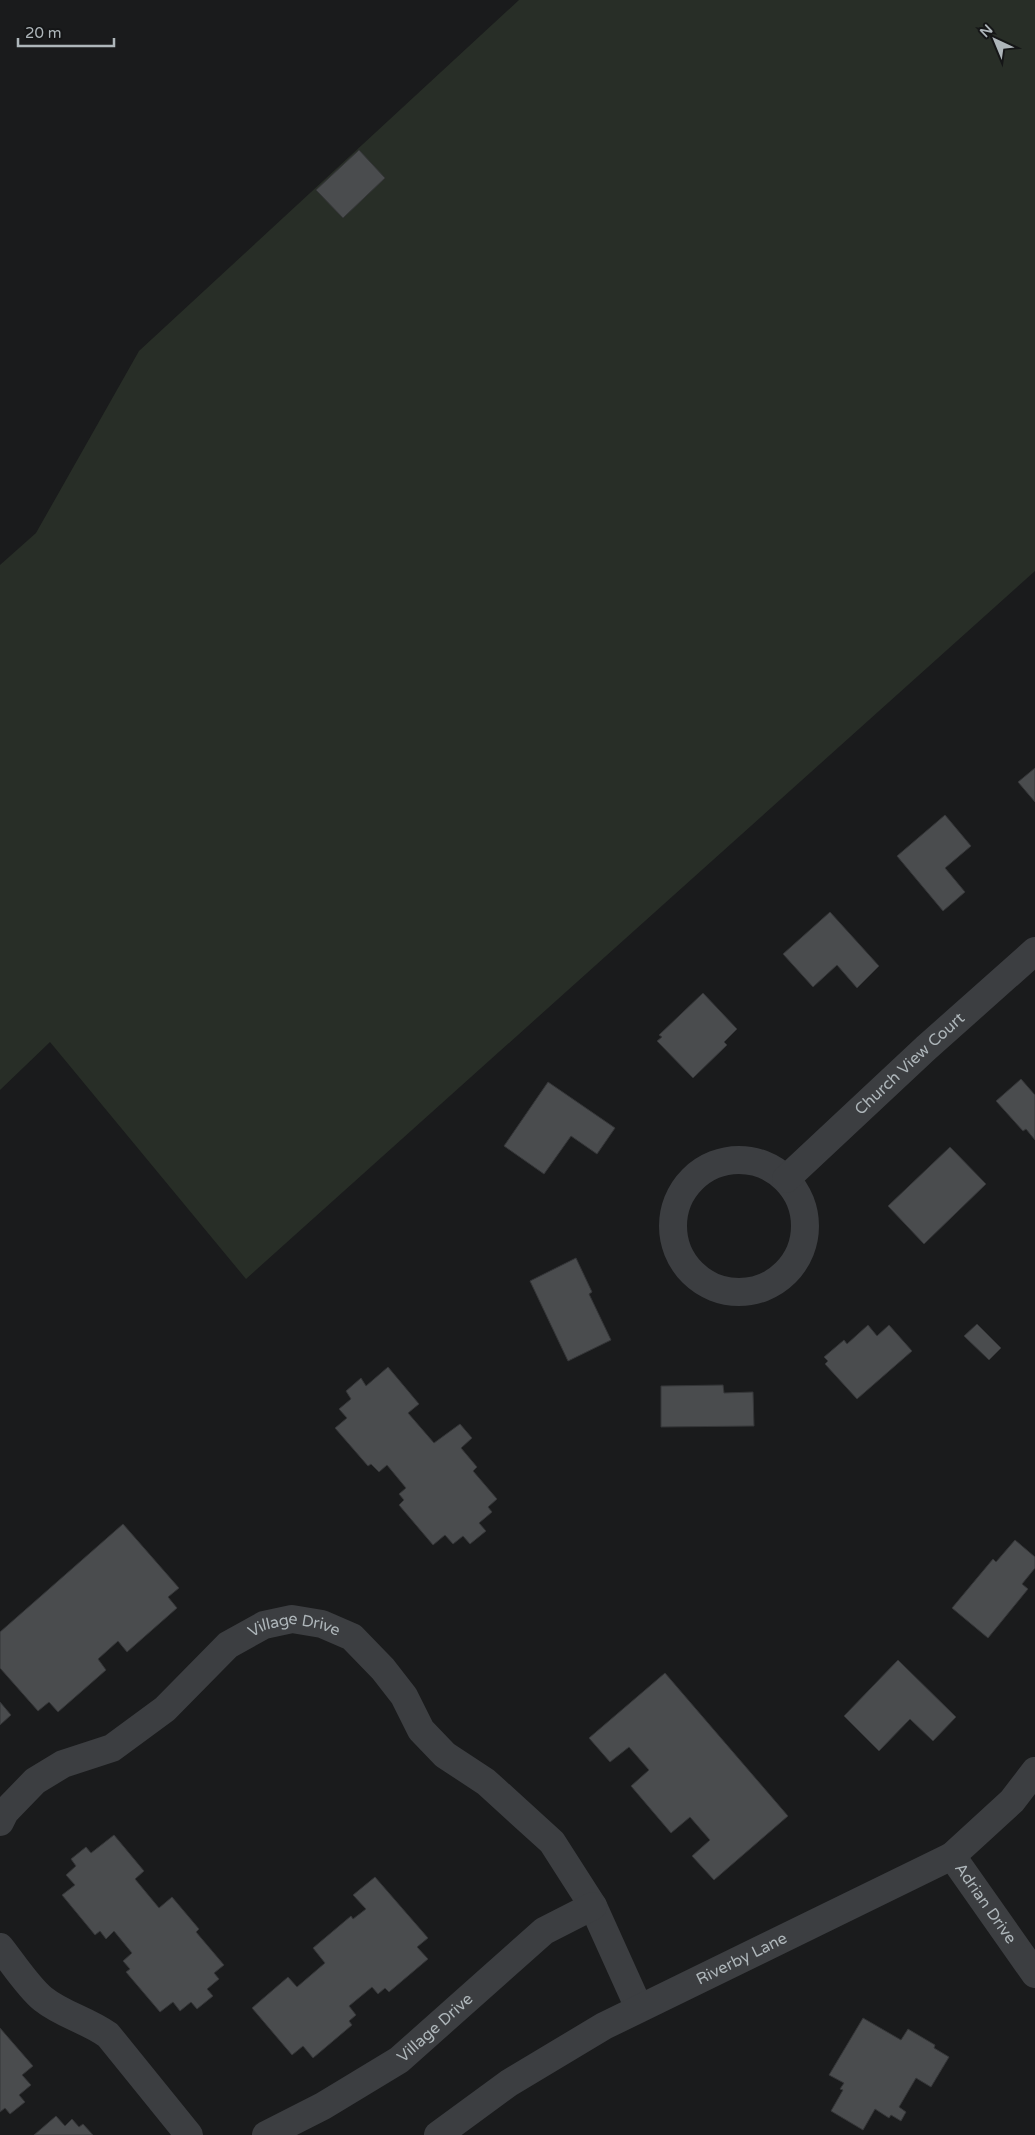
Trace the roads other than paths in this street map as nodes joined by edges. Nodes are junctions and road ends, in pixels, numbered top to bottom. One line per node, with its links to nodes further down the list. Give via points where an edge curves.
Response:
1 (1035, 951): 2 (street, Church View Court)
2 (786, 1179): 2 (street, via 767,1166 745,1160 722,1162 701,1172 684,1188 674,1209 672,1232 678,1254 692,1274 708,1286 728,1292 749,1292 769,1286 786,1273 798,1256 805,1237 805,1216 798,1196)
3 (1035, 1771): 5 (street, Riverby Lane, via 1012,1801)
4 (0, 1822): 6 (street, Village Drive, via 5,1812 35,1781 63,1764 112,1748 165,1709 228,1645 264,1625 292,1619 322,1624 352,1637 383,1669 404,1696 421,1730 445,1755 486,1782 552,1842)
5 (952, 1856): 8 (street, Adrian Drive); 9 (street, Riverby Lane)
6 (593, 1906): 9 (street, Village Drive); 11 (street, Village Drive, via 544,1931 399,2060 323,2106)
7 (0, 1947): 10 (street, via 41,1998 108,2035)
8 (1035, 1974)
9 (639, 2008): 12 (street, Riverby Lane, via 509,2083)
10 (189, 2135)
11 (266, 2135)
12 (438, 2135)

